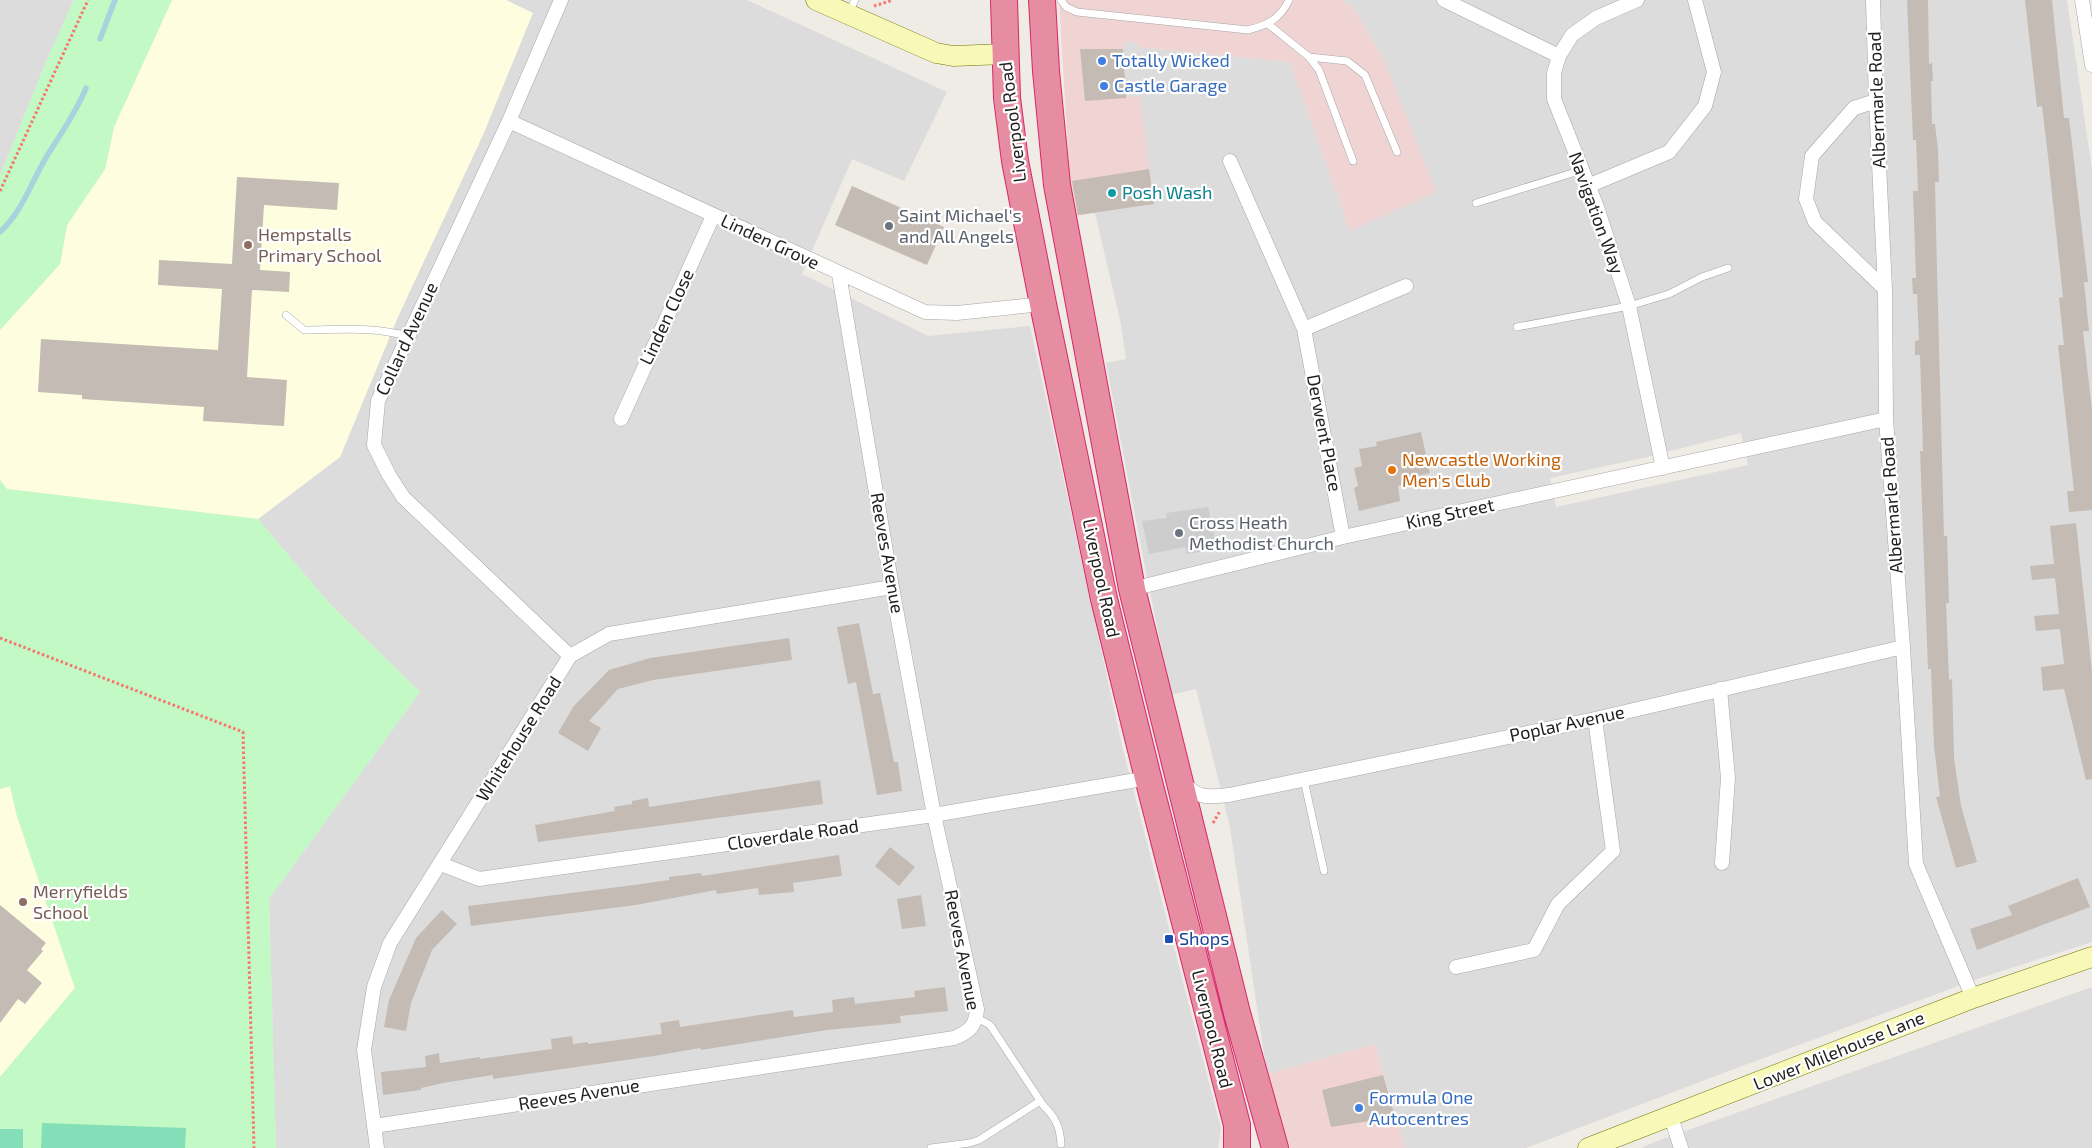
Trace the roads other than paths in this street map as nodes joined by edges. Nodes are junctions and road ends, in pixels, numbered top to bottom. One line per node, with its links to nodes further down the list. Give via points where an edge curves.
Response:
1 (561, 0): 22 (street, Collard Avenue)
2 (816, 0): 14 (main road)
3 (1004, 0): 16 (highway, Liverpool Road)
4 (1026, 0): 16 (highway)
5 (1042, 0): 20 (highway, Liverpool Road)
6 (1060, 0): 15 (lane, via 1077,12 1248,30)
7 (1289, 0): 15 (lane, via 1283,13)
8 (1444, 0): 17 (street)
9 (1637, 0): 13 (street, Navigation Way)
10 (1695, 0): 27 (street, via 1714,72 1705,106 1669,152)
11 (1873, 0): 21 (street, Albermarle Road)
12 (2082, 0): 19 (street)
13 (1622, 3): 17 (street, Navigation Way, via 1572,35)
14 (851, 7): 16 (main road, via 936,53 953,56)
15 (1268, 24): 18 (lane)
16 (1016, 53): 20 (highway); 34 (highway, Liverpool Road, via 1006,98)
17 (1559, 56): 26 (street, Navigation Way, via 1554,73 1554,99)
18 (1309, 57): 23 (lane, via 1347,61 1365,75); 25 (lane, via 1319,70)
19 (2092, 65)
20 (1046, 71): 45 (highway, Liverpool Road, via 1057,185)
21 (1876, 101): 33 (street, Albermarle Road); 33 (street, via 1854,108 1812,156 1806,199 1815,222)
22 (509, 121): 29 (street, Linden Grove); 39 (street, Collard Avenue)
23 (1396, 152)
24 (1230, 161): 38 (street, Derwent Place)
25 (1353, 161)
26 (1582, 170): 27 (street, Navigation Way); 28 (lane)
27 (1588, 186): 35 (street, Navigation Way)
28 (1476, 202)
29 (713, 216): 31 (street, Linden Grove); 40 (street, Linden Close)
30 (1728, 268): 35 (lane, via 1669,294)
31 (839, 274): 34 (street, Linden Grove, via 926,312 957,314); 44 (street, Reeves Avenue)
32 (1406, 286): 38 (street)
33 (1885, 289): 41 (street, Albermarle Road)
34 (1042, 304): 51 (highway, Liverpool Road, via 1104,599)
35 (1628, 306): 37 (lane); 42 (street, Navigation Way)
36 (286, 315): 39 (lane, via 304,330 354,327 388,330)
37 (1517, 327)
38 (1304, 329): 43 (street, Derwent Place)
39 (408, 336): 47 (street, Collard Avenue, via 378,401 374,444 389,476 403,497)
40 (620, 418)
41 (1886, 419): 42 (street, King Street); 46 (street, Albermarle Road)
42 (1663, 468): 43 (street, King Street)
43 (1343, 537): 45 (street, King Street)
44 (892, 587): 47 (street, Whitehouse Road, via 609,634); 53 (street, Reeves Avenue)
45 (1132, 589): 50 (highway, Liverpool Road)
46 (1903, 647): 48 (street, Poplar Avenue); 59 (street, Albermarle Road, via 1916,864)
47 (570, 656): 55 (street, Whitehouse Road)
48 (1720, 689): 49 (street, Poplar Avenue); 54 (street, via 1728,778)
49 (1595, 719): 52 (street, Poplar Avenue); 58 (street, via 1613,851 1558,904 1534,950)
50 (1178, 776): 52 (street, Poplar Avenue, via 1191,791 1202,797); 68 (highway, Liverpool Road, via 1237,1013)
51 (1148, 778): 53 (street, Cloverdale Road); 67 (highway, Liverpool Road, via 1237,1125)
52 (1304, 780): 56 (lane)
53 (934, 815): 55 (street, Cloverdale Road, via 478,879); 60 (street, Reeves Avenue, via 977,1009)
54 (1722, 863)
55 (441, 864): 63 (street, Whitehouse Road, via 390,943 374,987 364,1050)
56 (1324, 871)
57 (2092, 957): 59 (main road, Lower Milehouse Lane)
58 (1456, 966)
59 (1973, 998): 62 (main road, Lower Milehouse Lane)
60 (976, 1018): 61 (lane, via 990,1025); 63 (street, Reeves Avenue, via 971,1029 954,1038)
61 (1040, 1101): 64 (lane, via 1060,1126); 66 (lane, via 980,1140)
62 (1671, 1117): 69 (main road, Lower Milehouse Lane); 70 (street)
63 (374, 1126): 65 (street, Whitehouse Road)
64 (1061, 1144)
65 (377, 1148)
66 (931, 1148)
67 (1237, 1148)
68 (1275, 1148)
69 (1588, 1148)
70 (1681, 1148)

